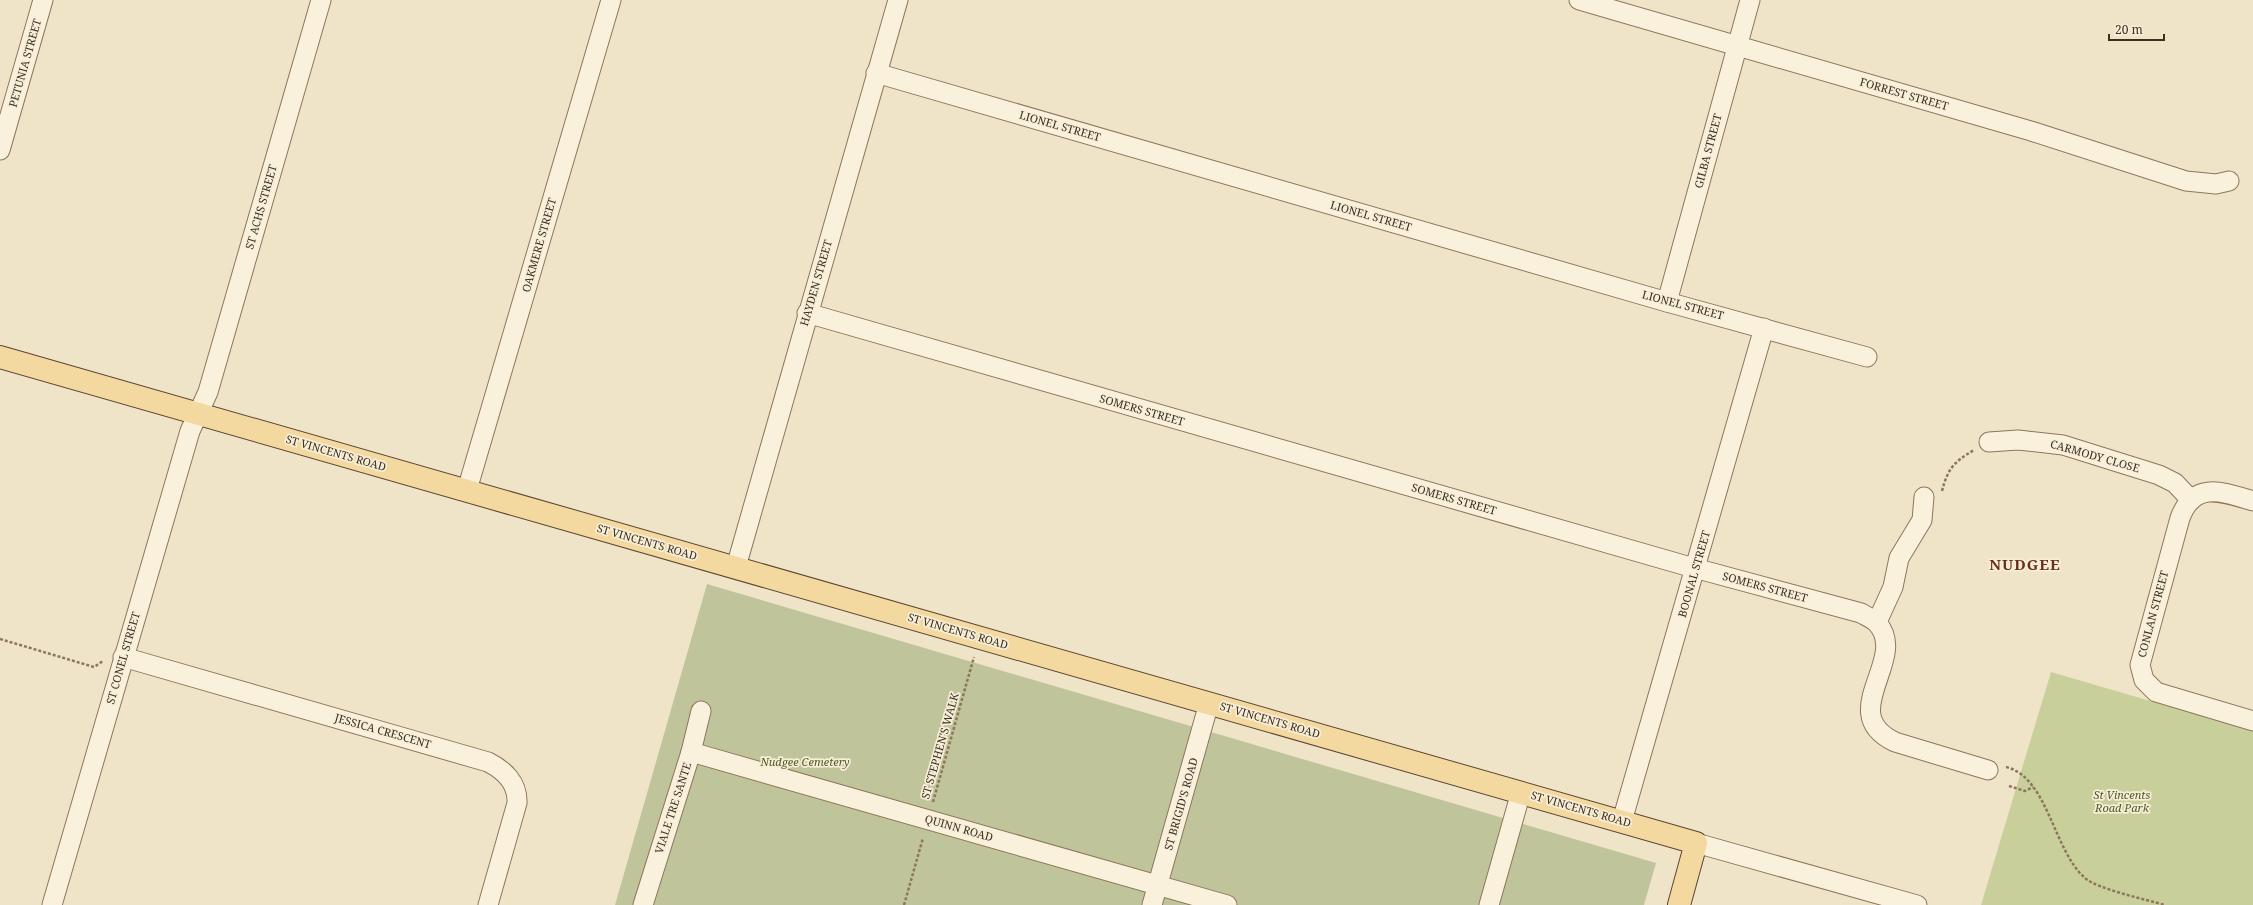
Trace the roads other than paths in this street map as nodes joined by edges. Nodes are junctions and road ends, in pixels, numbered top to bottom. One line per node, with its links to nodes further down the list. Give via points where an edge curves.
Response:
1 (43, 0): 9 (street, PETUNIA STREET)
2 (321, 0): 16 (street, ST ACHS STREET, via 208,392)
3 (611, 0): 18 (street, OAKMERE STREET)
4 (898, 0): 8 (street, HAYDEN STREET)
5 (1579, 0): 7 (street, FORREST STREET)
6 (1750, 0): 7 (street, GILBA STREET)
7 (1737, 46): 10 (street, FORREST STREET, via 2031,131 2186,181 2216,184); 11 (street, GILBA STREET)
8 (876, 73): 11 (street, LIONEL STREET); 12 (street, HAYDEN STREET)
9 (0, 150)
10 (2229, 180)
11 (1667, 302): 13 (street, LIONEL STREET)
12 (807, 313): 22 (street, HAYDEN STREET); 23 (street, SOMERS STREET)
13 (1764, 328): 15 (street, LIONEL STREET); 23 (street, BOONAL STREET)
14 (0, 356): 16 (main road, ST VINCENTS ROAD)
15 (1867, 357)
16 (199, 413): 18 (main road, ST VINCENTS ROAD); 25 (street, ST CONEL STREET, via 190,430)
17 (1989, 442): 19 (street, CARMODY CLOSE, via 2018,440 2063,445 2159,475 2175,483)
18 (467, 490): 22 (main road, ST VINCENTS ROAD)
19 (2191, 500): 20 (street, via 2207,491 2214,491); 28 (street, CONLAN STREET, via 2180,518 2141,656 2141,672 2144,680 2156,692)
20 (2253, 501)
21 (1923, 504): 24 (street, via 1922,520 1899,558 1893,587)
22 (736, 567): 26 (main road, ST VINCENTS ROAD)
23 (1696, 568): 24 (street, SOMERS STREET, via 1861,613); 32 (street, BOONAL STREET)
24 (1876, 622): 30 (street, via 1885,638 1885,647 1871,704 1871,719 1875,727 1895,742)
25 (122, 661): 35 (street, ST CONEL STREET); 36 (street, JESSICA CRESCENT, via 383,731 488,762 505,772 515,788 517,803)
26 (1209, 703): 31 (main road, ST VINCENTS ROAD); 34 (street, ST BRIGID'S ROAD)
27 (701, 711): 29 (street, VIALE TRE SANTE)
28 (2253, 721)
29 (691, 752): 34 (street, QUINN ROAD); 37 (street, VIALE TRE SANTE)
30 (1988, 770)
31 (1521, 792): 32 (main road, ST VINCENTS ROAD); 40 (street)
32 (1622, 821): 33 (main road, ST VINCENTS ROAD)
33 (1696, 843): 41 (main road); 42 (street, ST VINCENTS ROAD)
34 (1158, 884): 38 (street, ST BRIGID'S ROAD); 39 (street, QUINN ROAD)
35 (52, 905)
36 (488, 905)
37 (643, 905)
38 (1152, 905)
39 (1227, 905)
40 (1489, 905)
41 (1679, 905)
42 (1917, 905)

